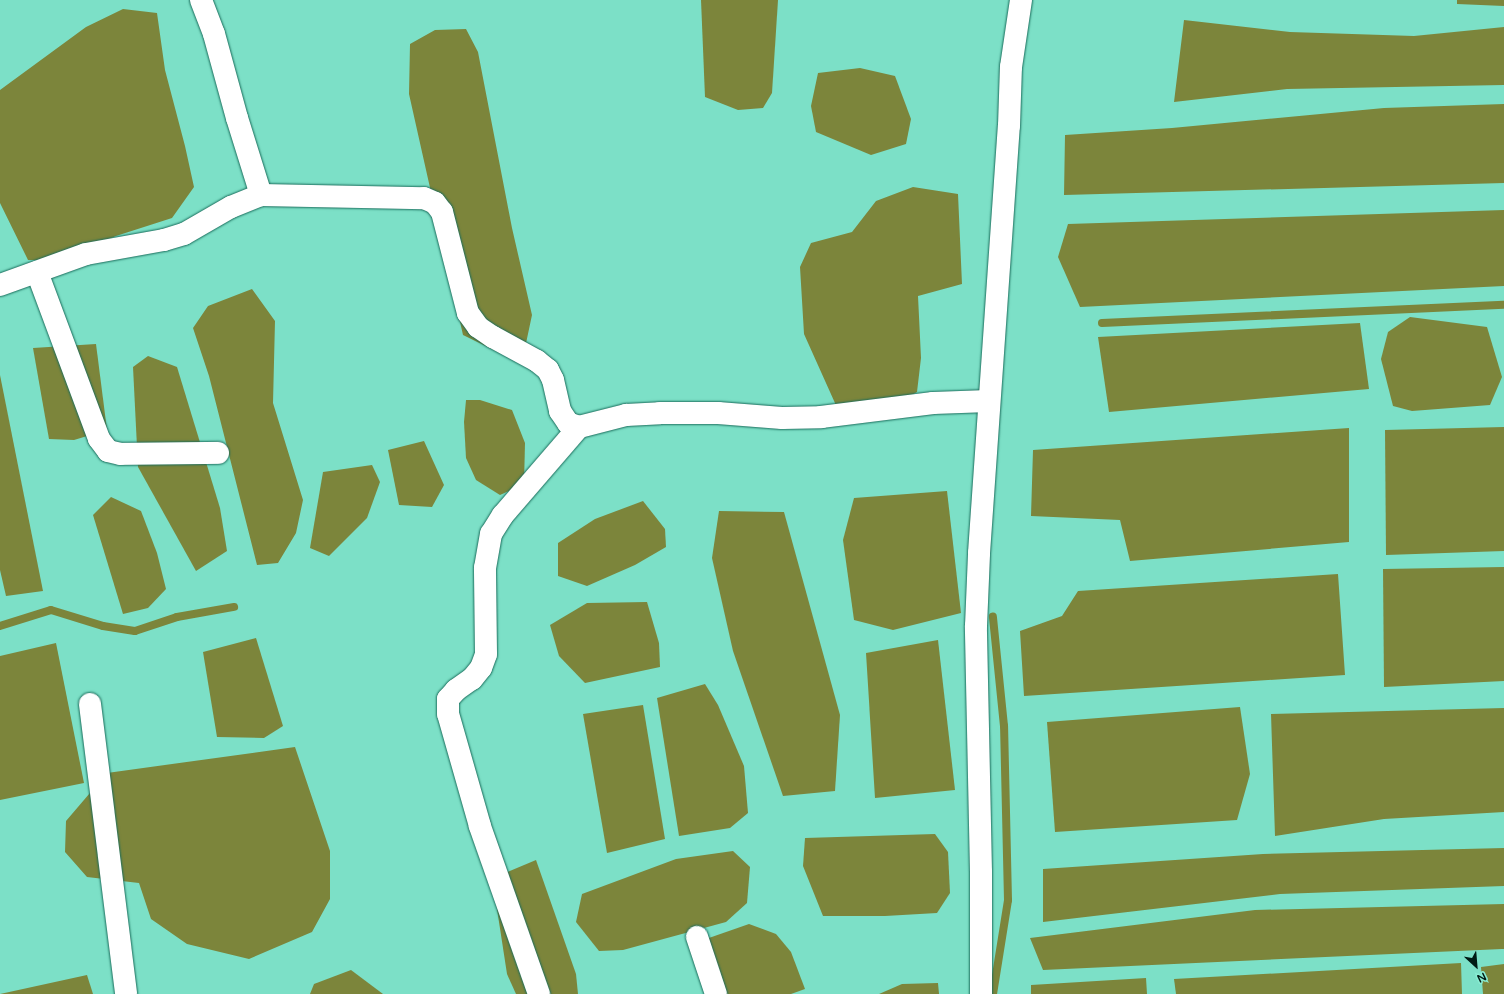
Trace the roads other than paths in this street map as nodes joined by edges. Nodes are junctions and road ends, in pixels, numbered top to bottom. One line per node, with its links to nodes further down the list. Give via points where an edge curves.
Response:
1 (201, 0): 3 (street, via 214,34)
2 (1021, 0): 6 (street, via 1011,67)
3 (261, 195): 4 (street, via 231,207 184,234 86,254); 7 (street, via 410,197 424,198 435,203 442,212 468,313 478,326 493,337 537,361 548,370 560,411 568,423)
4 (37, 272): 5 (street); 8 (street, via 99,439 108,450 121,454)
5 (0, 286)
6 (989, 401): 7 (street, via 933,403 821,417 782,418 718,412 660,413 626,416); 14 (street, via 976,626)
7 (579, 427): 12 (street, via 503,515 491,534 486,568 486,654 481,668 472,679 448,699 448,714 480,826)
8 (218, 453)
9 (90, 704): 11 (street)
10 (697, 937): 13 (street)
11 (126, 994)
12 (539, 994)
13 (716, 994)
14 (981, 994)

